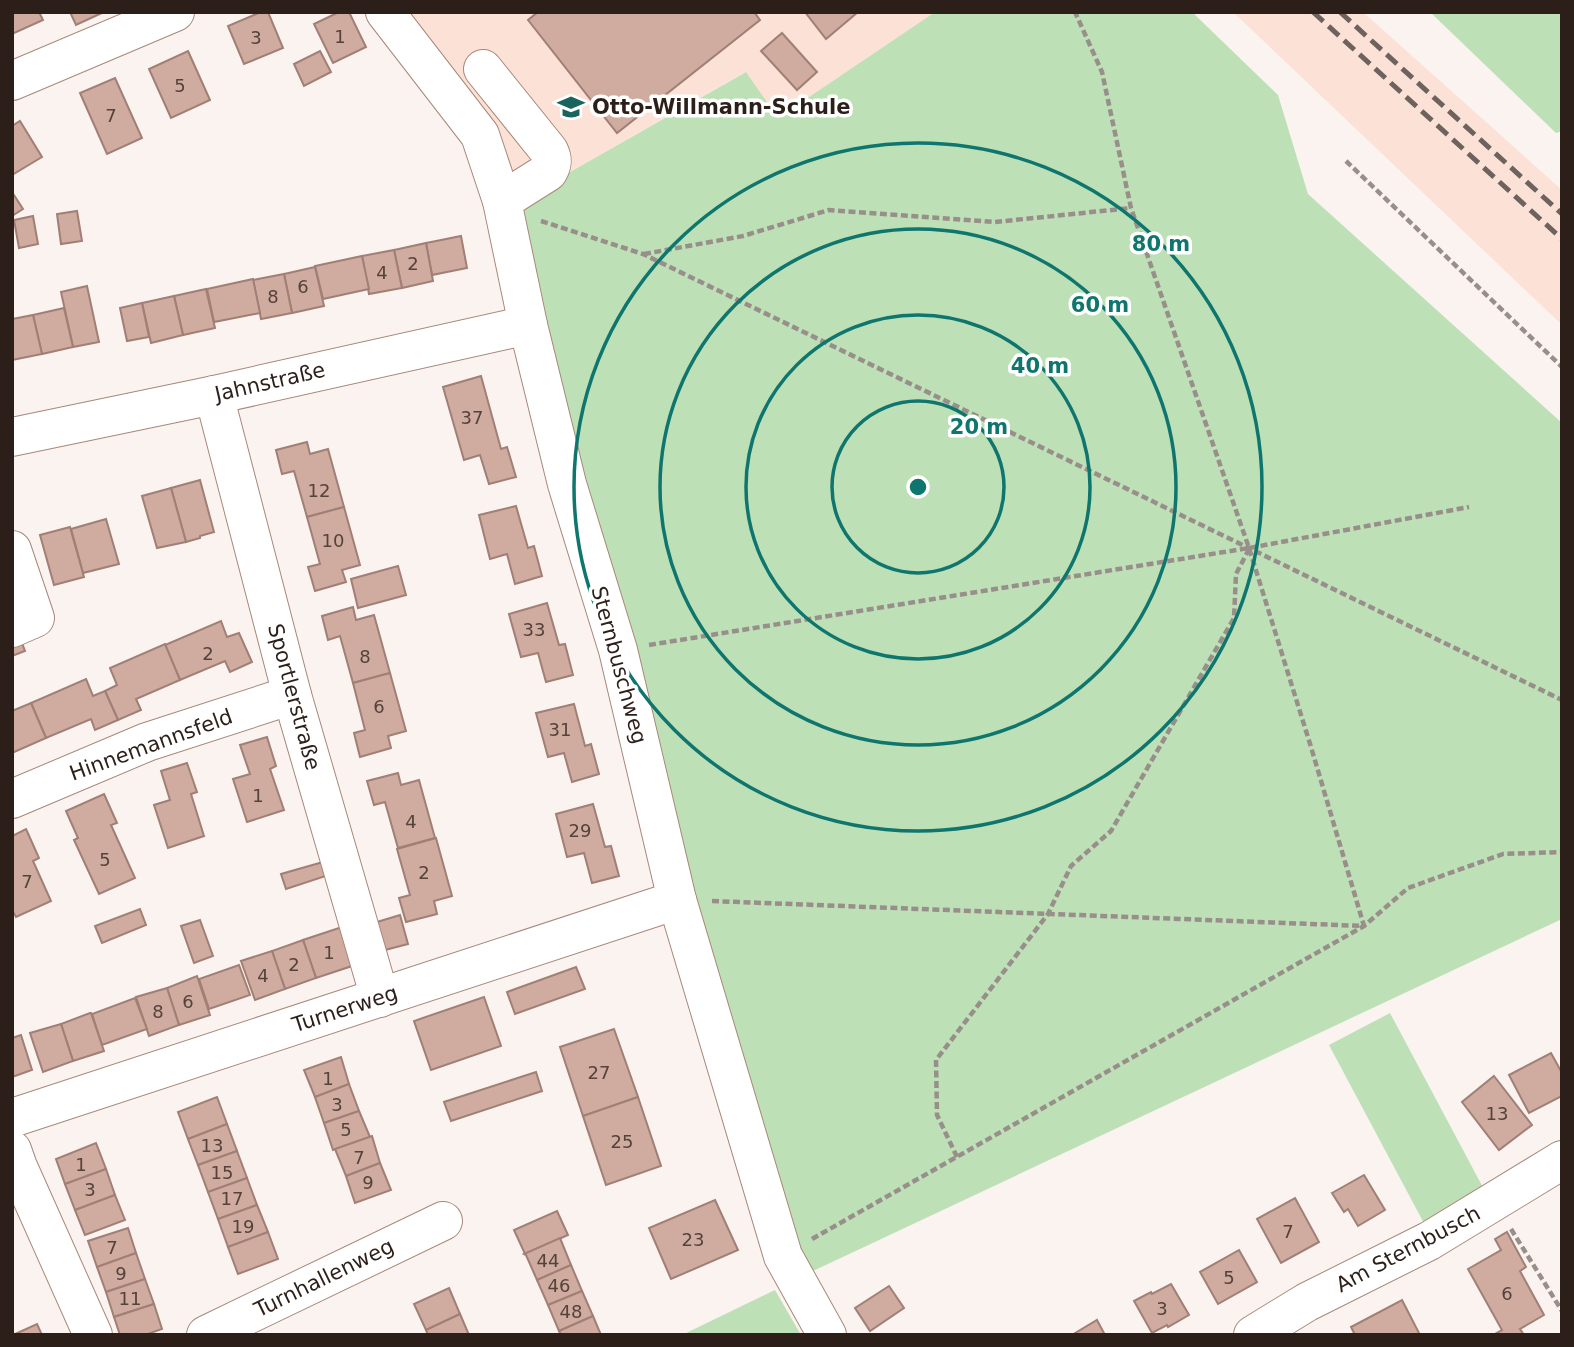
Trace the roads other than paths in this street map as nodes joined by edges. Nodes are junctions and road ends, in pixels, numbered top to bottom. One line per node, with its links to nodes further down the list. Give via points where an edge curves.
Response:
1 (175, 12): 4 (street)
2 (385, 12): 5 (street, Sternbuschweg, via 480,135)
3 (483, 69): 5 (street, via 552,160 548,172)
4 (12, 81)
5 (503, 205): 6 (street, Sternbuschweg)
6 (527, 325): 7 (street, Jahnstraße); 13 (street, Sternbuschweg, via 567,484 618,650)
7 (214, 395): 8 (street, Jahnstraße); 11 (street, Sportlerstraße)
8 (12, 437)
9 (12, 550): 10 (street, via 35,618)
10 (12, 628)
11 (292, 695): 12 (street, Hinnemannsfeld, via 147,742); 14 (street, Sportlerstraße)
12 (12, 799)
13 (677, 900): 14 (street, Turnerweg); 21 (street, Sternbuschweg, via 783,1256)
14 (380, 998): 15 (street, Turnerweg)
15 (12, 1118)
16 (12, 1150): 19 (street)
17 (1562, 1160): 22 (street, Am Sternbusch, via 1429,1241)
18 (443, 1222): 20 (street, Turnhallenweg)
19 (93, 1335)
20 (206, 1335)
21 (827, 1335)
22 (1253, 1335)

